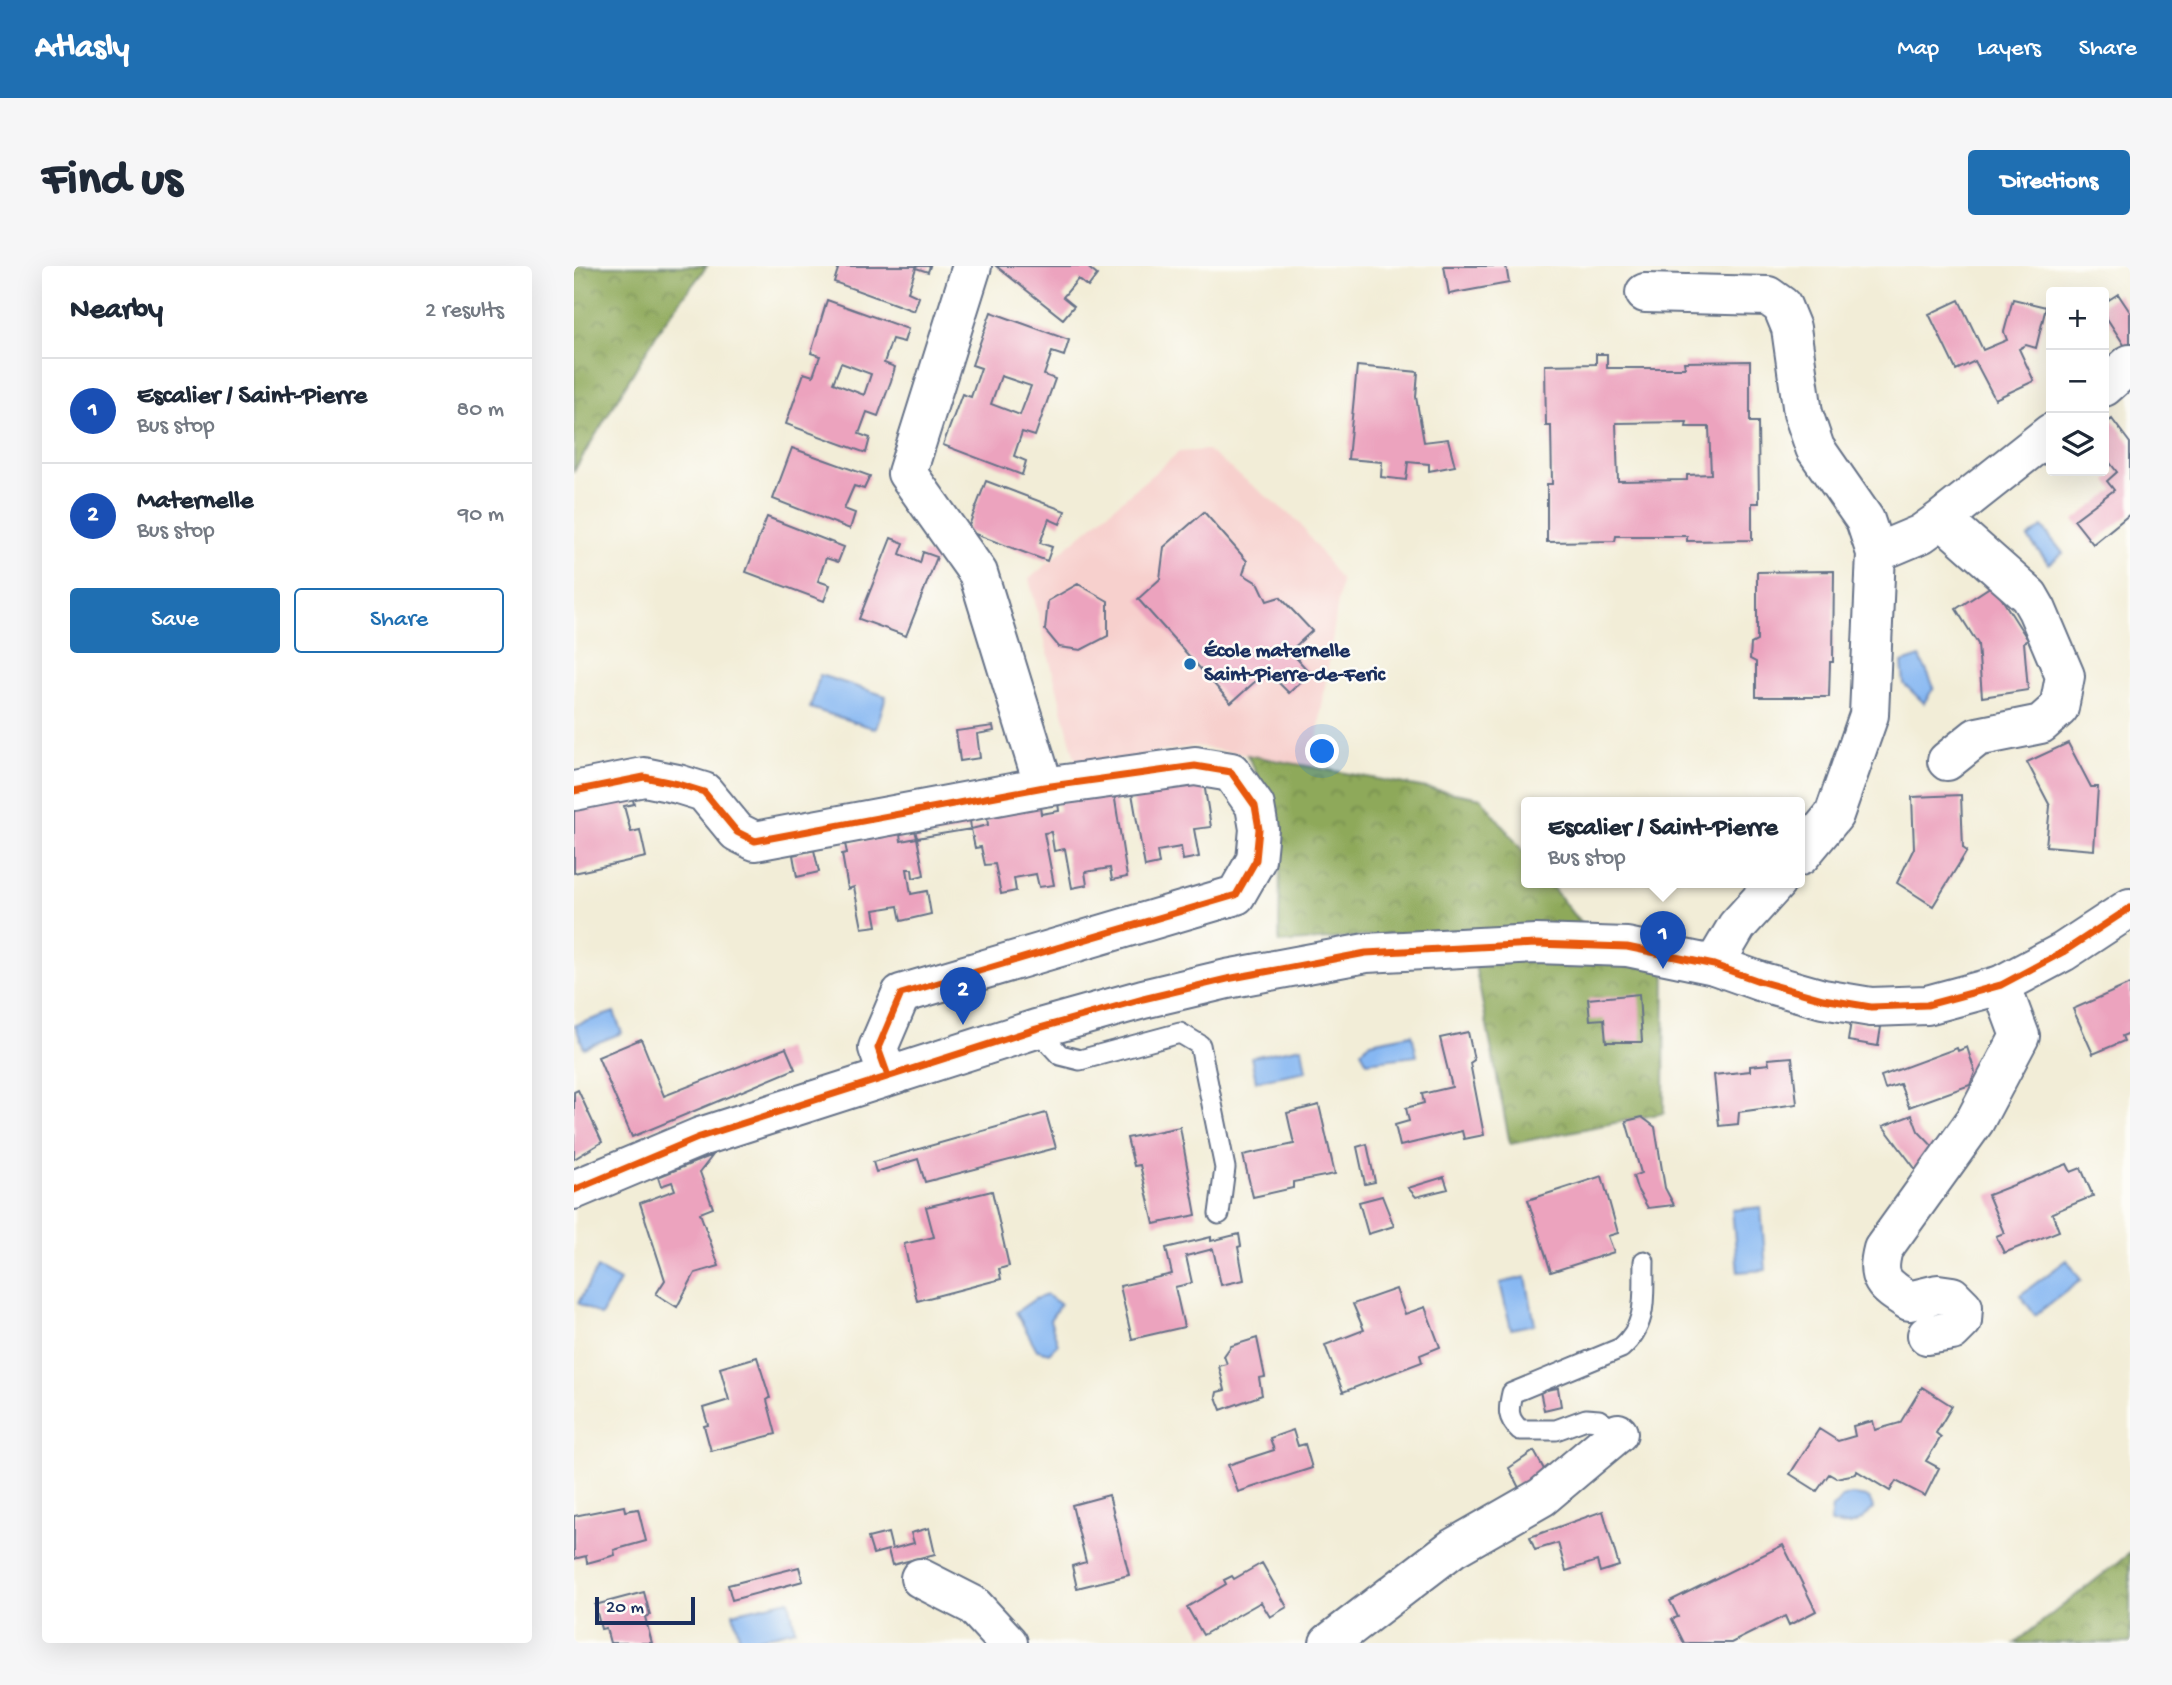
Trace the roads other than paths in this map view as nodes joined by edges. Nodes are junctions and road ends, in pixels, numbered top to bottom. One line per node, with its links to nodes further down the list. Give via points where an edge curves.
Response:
1 (972, 266): 9 (street, via 907,473 978,573)
2 (1646, 293): 7 (street, via 1768,296 1782,306 1791,328 1803,413 1815,448 1865,520)
3 (2130, 364): 4 (street)
4 (2109, 383)
5 (2046, 438): 6 (street)
6 (1942, 519): 7 (street); 8 (street, via 2029,596 2065,676 2059,708 2041,724 1977,737)
7 (1876, 554): 11 (street, via 1870,715 1834,815)
8 (1947, 761)
9 (1044, 787): 10 (street, via 755,841 737,832 704,792 678,783 644,777); 17 (street, via 1195,766 1231,772 1255,806 1259,829 1256,860 1236,895 901,995 877,1048)
10 (574, 791)
11 (1805, 850)
12 (1771, 888): 14 (street, via 1737,926)
13 (2130, 908): 15 (street)
14 (1714, 965): 15 (street, via 1823,999 1871,1007 1927,1004); 16 (street, via 1627,947 1536,944 1366,953 1227,979)
15 (2001, 985): 21 (street, via 2020,1036 1975,1121 1883,1249 1878,1267 1886,1287 1909,1301 1938,1294 1952,1296 1963,1307 1962,1321 1951,1331)
16 (1036, 1029): 17 (street); 19 (lane, via 1060,1055 1080,1060 1180,1033 1200,1045 1225,1168)
17 (888, 1076): 18 (street, via 700,1138)
18 (574, 1190)
19 (1219, 1214)
20 (1644, 1261): 22 (lane, via 1642,1320 1633,1338 1620,1348 1512,1393 1508,1410 1511,1422 1520,1430 1556,1430 1586,1419 1599,1420)
21 (1927, 1335)
22 (1618, 1433): 25 (street, via 1542,1496 1453,1548)
23 (920, 1578): 24 (street, via 973,1605)
24 (1008, 1643)
25 (1329, 1643)

